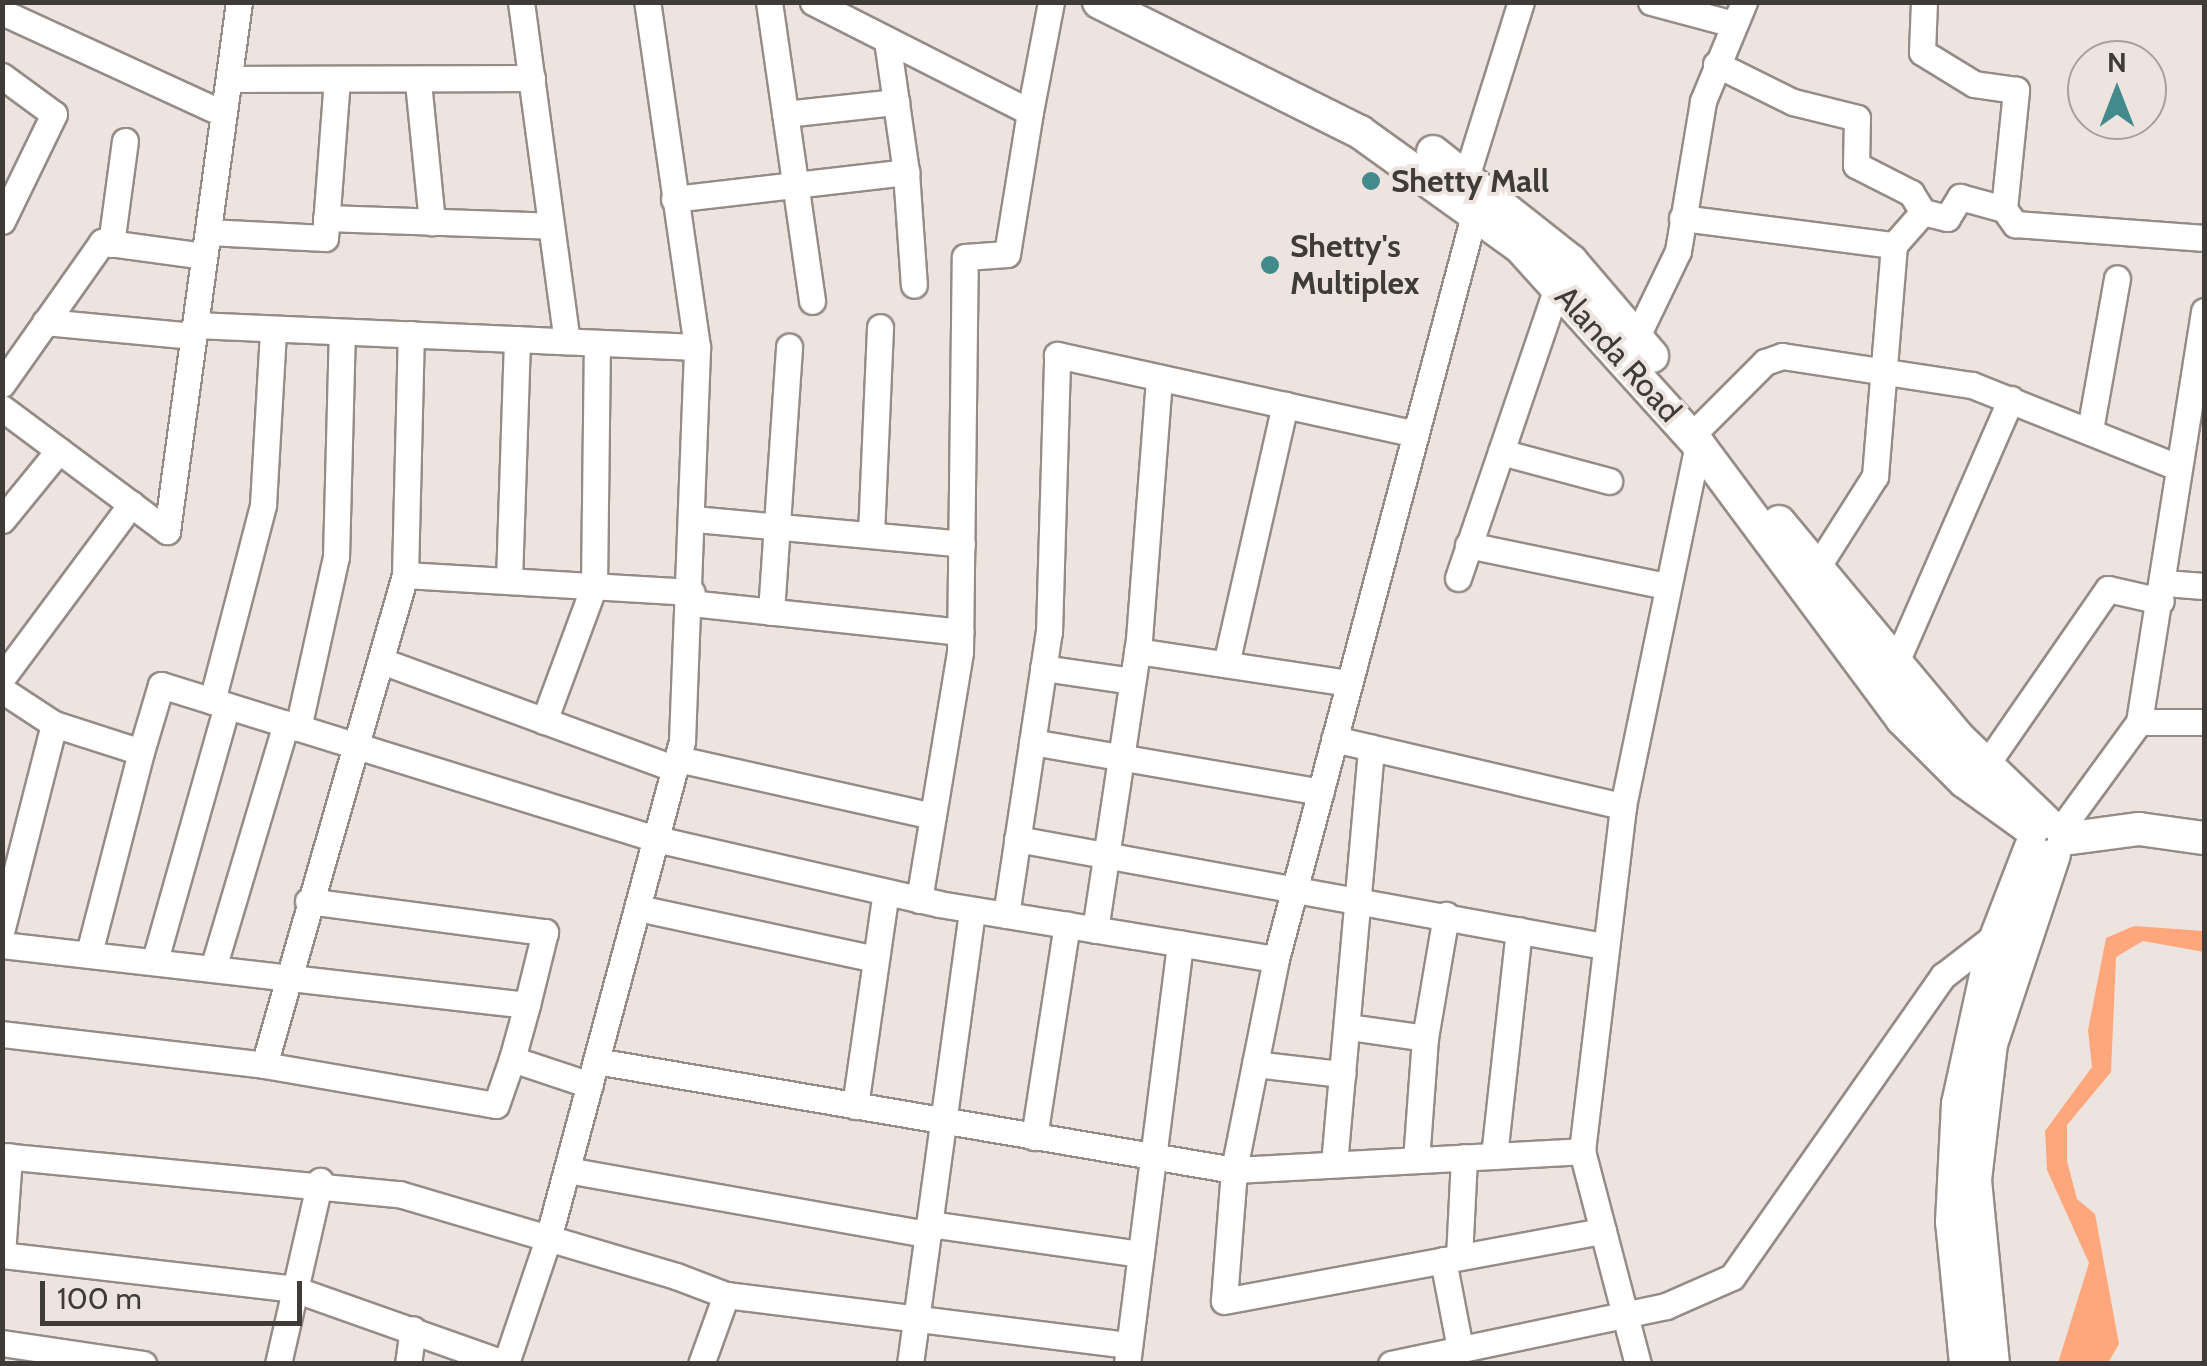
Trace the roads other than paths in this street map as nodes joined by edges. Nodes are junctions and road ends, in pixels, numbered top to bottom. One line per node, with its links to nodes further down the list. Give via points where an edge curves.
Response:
1 (239, 2): 19 (street)
2 (522, 2): 17 (street)
3 (646, 2): 30 (street)
4 (768, 2): 24 (street)
5 (813, 2): 14 (street)
6 (1051, 2): 22 (street)
7 (1099, 2): 25 (main road, Alanda Road)
8 (1150, 2): 25 (main road, Alanda Road)
9 (1521, 2): 29 (street)
10 (1651, 2): 13 (street)
11 (1924, 2): 31 (street, via 1922,52 1974,84 2016,90)
12 (2, 12): 23 (street)
13 (1737, 13): 15 (street)
14 (888, 40): 21 (street); 22 (street)
15 (1716, 64): 32 (street, via 1793,102 1857,118 1856,165 1912,193); 34 (street)
16 (2, 76): 35 (street, via 54,114)
17 (532, 78): 20 (street); 37 (street)
18 (337, 79): 19 (street); 20 (street); 33 (street)
19 (228, 80): 23 (street)
20 (418, 82): 36 (street)
21 (896, 102): 24 (street); 27 (street)
22 (1030, 112): 77 (street, via 1007,254 965,257)
23 (224, 114): 40 (street)
24 (785, 114): 28 (street)
25 (1365, 124): 29 (main road, Alanda Road)
26 (125, 141): 39 (street)
27 (906, 172): 28 (street); 43 (street)
28 (796, 186): 30 (street); 45 (street)
29 (1471, 193): 44 (main road, Alanda Road); 51 (main road, Alanda Road, via 1571,261); 66 (street)
30 (674, 199): 57 (street)
31 (2004, 209): 32 (street, via 1960,197 1947,218); 38 (street, via 2015,224)
32 (1923, 212): 41 (street)
33 (326, 218): 36 (street); 40 (street, via 325,238)
34 (1682, 218): 41 (street); 51 (street, via 1678,250)
35 (2, 221)
36 (432, 222): 37 (street)
37 (551, 226): 55 (street)
38 (2204, 238)
39 (112, 244): 40 (street); 47 (street, via 102,242)
40 (206, 244): 50 (street)
41 (1894, 245): 59 (street)
42 (2117, 278): 65 (street)
43 (914, 285)
44 (1558, 285): 51 (main road, Alanda Road); 69 (street)
45 (812, 301)
46 (2204, 311): 70 (street)
47 (46, 322): 50 (street); 61 (street)
48 (880, 327): 76 (street)
49 (273, 328): 50 (street); 52 (street); 99 (street, via 263,505)
50 (194, 330): 72 (street, via 167,531)
51 (1621, 330): 67 (main road, Alanda Road)
52 (342, 332): 53 (street); 104 (street, via 336,556)
53 (411, 334): 54 (street); 80 (street)
54 (517, 339): 55 (street); 82 (street)
55 (566, 342): 56 (street)
56 (597, 342): 57 (street); 83 (street)
57 (696, 347): 73 (street)
58 (789, 347): 75 (street)
59 (1880, 368): 62 (street); 67 (street, via 1773,358); 79 (street, via 1875,476)
60 (1159, 378): 63 (street); 90 (street); 94 (street, via 1056,355)
61 (2, 384)
62 (2011, 399): 65 (street); 92 (street)
63 (1285, 406): 66 (street); 93 (street)
64 (2, 408): 68 (street)
65 (2090, 430): 70 (street)
66 (1415, 434): 97 (street)
67 (1700, 434): 79 (main road, Alanda Road); 84 (street); 112 (main road, Alanda Road, via 1856,665)
68 (58, 450): 72 (street); 74 (street)
69 (1500, 452): 71 (street); 78 (street)
70 (2176, 466): 86 (street)
71 (1609, 481)
72 (131, 504): 95 (street)
73 (695, 519): 75 (street); 87 (street)
74 (2, 520)
75 (777, 523): 76 (street); 88 (street)
76 (871, 534): 77 (street)
77 (962, 544): 89 (street)
78 (1468, 546): 81 (street); 84 (street)
79 (1816, 569): 92 (main road, Alanda Road)
80 (405, 574): 82 (street); 91 (street)
81 (1458, 578)
82 (509, 581): 83 (street)
83 (594, 586): 87 (street); 100 (street)
84 (1666, 586): 114 (street)
85 (2204, 586): 86 (street)
86 (2163, 592): 101 (street); 112 (street, via 2108,588)
87 (690, 597): 88 (street); 111 (street)
88 (772, 612): 89 (street)
89 (960, 632): 115 (street)
90 (1137, 651): 93 (street); 96 (street)
91 (382, 661): 100 (street); 107 (street)
92 (1896, 662): 112 (main road, Alanda Road)
93 (1226, 664): 97 (street)
94 (1043, 668): 96 (street); 106 (street)
95 (2, 678)
96 (1132, 681): 110 (street)
97 (1349, 683): 105 (street)
98 (2, 690): 103 (street)
99 (220, 703): 104 (street); 109 (street, via 161,685); 140 (street)
100 (544, 721): 111 (street)
101 (2139, 722): 102 (street); 116 (street)
102 (2204, 722)
103 (54, 724): 109 (street); 131 (street)
104 (292, 726): 107 (street); 142 (street)
105 (1334, 739): 108 (street); 113 (street)
106 (1032, 742): 110 (street); 119 (street)
107 (360, 747): 118 (street); 125 (street)
108 (1371, 748): 114 (street); 124 (street)
109 (141, 752): 138 (street)
110 (1122, 753): 113 (street); 120 (street)
111 (676, 764): 115 (street); 118 (street)
112 (1980, 776): 116 (main road, Alanda Road)
113 (1320, 792): 121 (street)
114 (1623, 806): 137 (street)
115 (933, 816): 123 (street)
116 (2048, 837): 117 (main road, via 2139,829); 134 (main road); 190 (main road, via 1990,1044 1975,1180)
117 (2204, 838)
118 (656, 839): 122 (street); 126 (street)
119 (1017, 840): 120 (street); 128 (street)
120 (1106, 853): 121 (street); 132 (street)
121 (1295, 886): 124 (street); 139 (street)
122 (886, 892): 123 (street); 141 (street)
123 (919, 900): 127 (street)
124 (1362, 900): 129 (street); 145 (street)
125 (308, 902): 143 (street); 144 (street, via 545,932)
126 (638, 908): 141 (street); 151 (street)
127 (972, 910): 128 (street); 154 (street)
128 (1006, 915): 130 (street)
129 (1446, 916): 133 (street); 147 (street)
130 (1067, 925): 132 (street); 155 (street)
131 (2, 928)
132 (1095, 930): 135 (street)
133 (1519, 930): 137 (street); 158 (street)
134 (1996, 935): 174 (street, via 1943,976 1732,1277); 189 (main road, via 1952,1152)
135 (1180, 943): 139 (street); 159 (street)
136 (2, 945): 138 (street)
137 (1602, 946): 156 (street)
138 (89, 953): 140 (street)
139 (1276, 959): 149 (street)
140 (155, 960): 142 (street)
141 (876, 960): 153 (street)
142 (214, 966): 143 (street)
143 (292, 973): 144 (street); 150 (street)
144 (527, 1005): 148 (street)
145 (1349, 1026): 147 (street); 152 (street)
146 (2, 1034): 150 (street)
147 (1425, 1038): 161 (street)
148 (512, 1059): 150 (street, via 496,1105); 151 (street)
149 (1255, 1064): 152 (street); 164 (street)
150 (264, 1065)
151 (593, 1073): 153 (street); 163 (street)
152 (1342, 1074): 162 (street)
153 (855, 1106): 154 (street)
154 (944, 1122): 155 (street); 166 (street)
155 (1034, 1137): 159 (street)
156 (1582, 1150): 158 (street); 167 (street)
157 (6, 1156): 165 (street); 169 (street)
158 (1494, 1156): 160 (street)
159 (1153, 1157): 164 (street); 170 (street)
160 (1464, 1157): 161 (street); 171 (street)
161 (1416, 1160): 162 (street)
162 (1334, 1164): 164 (street)
163 (567, 1170): 166 (street); 168 (street)
164 (1234, 1170): 171 (street, via 1224,1301)
165 (320, 1181): 168 (street, via 398,1194); 172 (street)
166 (929, 1229): 170 (street); 175 (street)
167 (1604, 1231): 171 (street); 174 (street)
168 (548, 1239): 173 (street); 184 (street)
169 (2, 1254): 172 (street)
170 (1141, 1254): 179 (street)
171 (1451, 1259): 178 (street)
172 (294, 1289): 176 (street); 182 (street)
173 (726, 1295): 175 (street); 185 (street)
174 (1630, 1313): 178 (street); 188 (street)
175 (916, 1318): 179 (street); 186 (street)
176 (413, 1329): 183 (street); 184 (street)
177 (2, 1343): 181 (street)
178 (1460, 1348): 180 (street)
179 (1128, 1354)
180 (1423, 1360): 187 (street)
181 (143, 1364)
182 (278, 1364)
183 (408, 1364)
184 (506, 1364)
185 (701, 1364)
186 (910, 1364)
187 (1391, 1364)
188 (1638, 1364)
189 (1966, 1364)
190 (1992, 1364)

